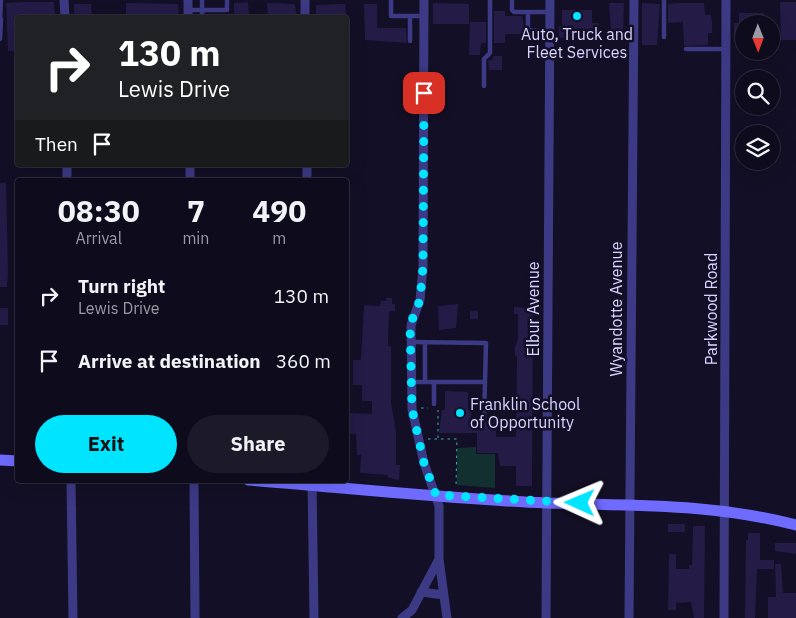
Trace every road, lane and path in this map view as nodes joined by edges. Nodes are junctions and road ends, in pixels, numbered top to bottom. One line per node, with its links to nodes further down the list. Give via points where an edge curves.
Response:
1 (2, 0): 15 (lane)
2 (64, 0): 20 (street)
3 (188, 0): 19 (street)
4 (202, 0): 16 (lane)
5 (227, 0): 16 (lane, via 227,10)
6 (305, 0): 22 (street)
7 (391, 0): 23 (lane, via 391,16)
8 (424, 0): 24 (street)
9 (490, 0): 32 (lane, via 490,54 484,58)
10 (512, 0): 17 (lane, via 514,12)
11 (550, 0): 18 (street, Elbur Avenue)
12 (634, 0): 55 (street, Wyandotte Avenue)
13 (664, 0): 27 (lane)
14 (726, 0): 31 (street, Parkwood Road)
15 (1, 7): 25 (lane)
16 (202, 10): 19 (lane); 21 (lane)
17 (528, 12): 18 (lane); 26 (lane, via 528,30)
18 (550, 12): 26 (street, Elbur Avenue)
19 (188, 14)
20 (65, 15)
21 (202, 15)
22 (305, 15)
23 (410, 16): 24 (lane); 29 (lane)
24 (424, 16): 33 (street, via 423,267 420,300 410,325)
25 (1, 19): 28 (lane)
26 (550, 32): 54 (street, Elbur Avenue)
27 (664, 38)
28 (0, 39)
29 (410, 41)
30 (686, 49): 31 (lane)
31 (726, 49): 56 (street, Parkwood Road)
32 (484, 86)
33 (411, 342): 34 (lane); 35 (street)
34 (425, 342): 36 (lane); 38 (lane, via 486,344)
35 (412, 382): 36 (lane); 53 (street, via 412,409 424,463)
36 (425, 382): 37 (lane)
37 (434, 382): 38 (lane); 39 (lane)
38 (485, 382): 43 (lane)
39 (434, 404)
40 (421, 408): 41 (path)
41 (430, 408)
42 (438, 408): 45 (path)
43 (484, 418)
44 (426, 439): 45 (path)
45 (438, 439): 52 (path, via 457,439)
46 (0, 460): 47 (street)
47 (15, 461)
48 (71, 483): 61 (street)
49 (194, 483): 62 (street)
50 (312, 483): 63 (street)
51 (322, 483): 53 (street)
52 (456, 487)
53 (436, 495): 54 (street); 58 (street, via 440,517)
54 (547, 503): 55 (street); 66 (street, Elbur Avenue)
55 (630, 504): 56 (street); 67 (street, Wyandotte Avenue)
56 (725, 511): 57 (street); 68 (street, Parkwood Road)
57 (796, 525)
58 (439, 559): 59 (street); 60 (street)
59 (422, 592): 60 (street); 64 (street, via 412,610)
60 (444, 595): 65 (street)
61 (73, 618)
62 (195, 618)
63 (314, 618)
64 (402, 618)
65 (447, 618)
66 (546, 618)
67 (629, 618)
68 (724, 618)

